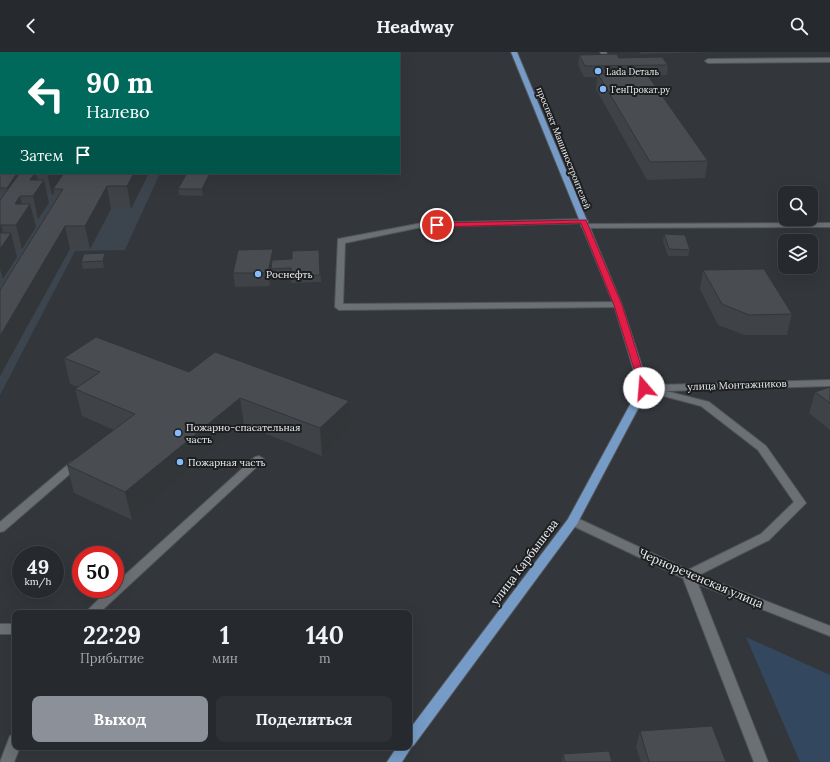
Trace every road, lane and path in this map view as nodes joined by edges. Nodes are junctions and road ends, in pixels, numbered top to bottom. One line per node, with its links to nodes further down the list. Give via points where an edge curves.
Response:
1 (514, 52): 4 (main road, проспект Машиностроителей)
2 (830, 60): 3 (street)
3 (708, 61)
4 (584, 224): 5 (street); 6 (main road, проспект Машиностроителей); 6 (street, via 422,225 341,241 339,307)
5 (830, 225)
6 (618, 305): 8 (main road, проспект Машиностроителей)
7 (830, 383): 8 (street, улица Монтажников)
8 (644, 388): 11 (main road, улица Карбышева); 13 (street, via 705,404 762,448 800,503 766,537)
9 (259, 458): 14 (street)
10 (75, 464): 12 (street)
11 (573, 521): 13 (street, Чернореченская улица); 18 (main road, улица Карбышева)
12 (0, 528)
13 (688, 575): 17 (street, Чернореченская улица); 23 (street)
14 (94, 610)
15 (0, 629): 16 (street)
16 (12, 629)
17 (830, 631)
18 (412, 737)
19 (12, 748): 21 (street)
20 (403, 750): 22 (main road)
21 (7, 762)
22 (394, 762)
23 (760, 762)

